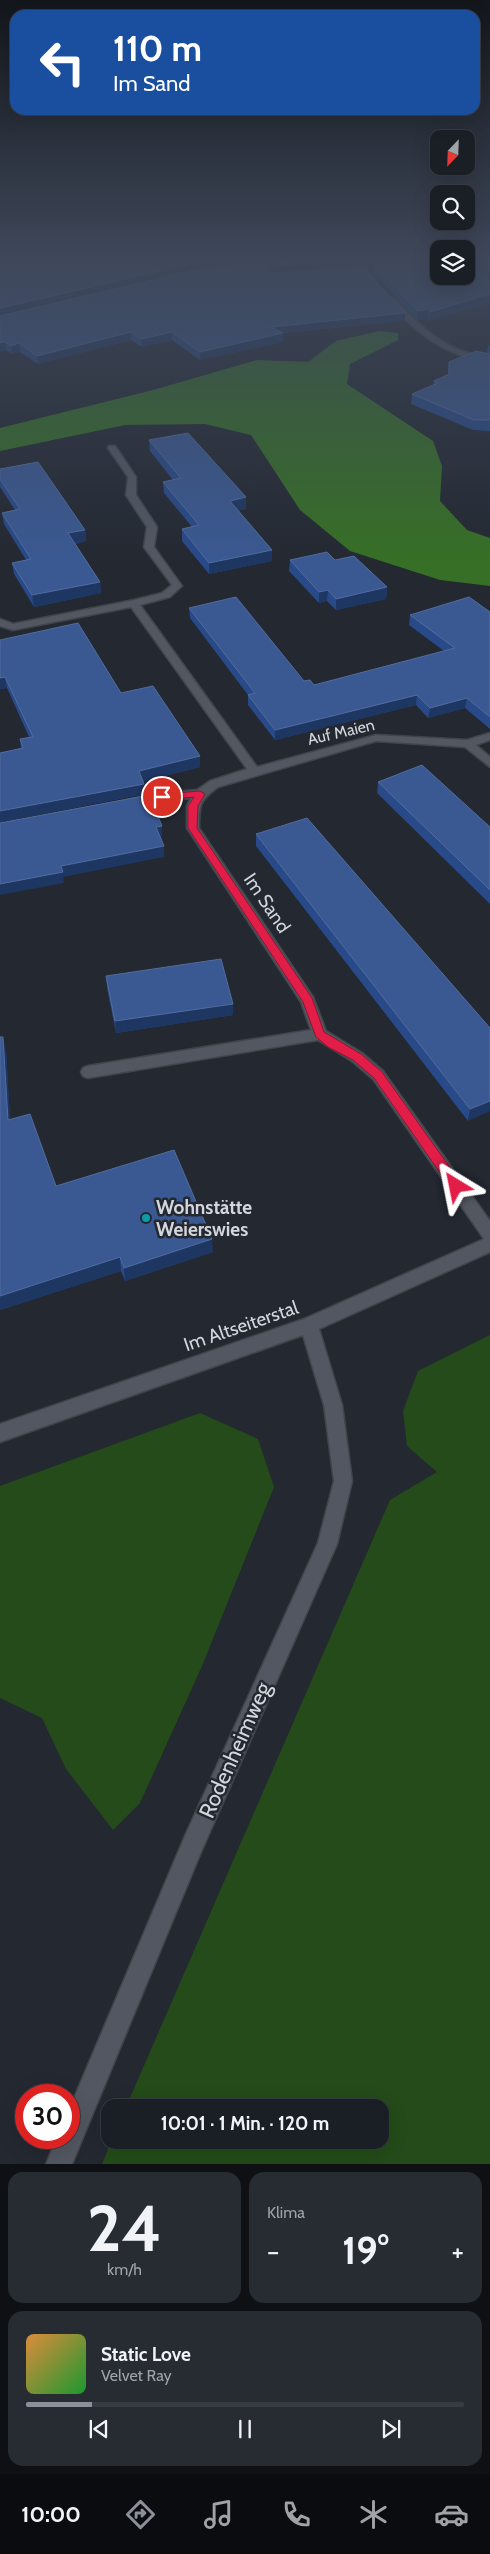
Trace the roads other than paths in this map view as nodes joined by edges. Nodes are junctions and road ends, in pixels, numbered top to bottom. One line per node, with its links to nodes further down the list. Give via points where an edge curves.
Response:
1 (112, 448): 2 (street, via 132,477 131,495 152,527 149,547 176,586 166,594)
2 (134, 603): 3 (street, via 13,627); 7 (street)
3 (0, 622)
4 (490, 736): 5 (street, Auf Maien)
5 (468, 744): 6 (street); 7 (street, Auf Maien, via 376,738)
6 (490, 763)
7 (254, 771): 8 (street, via 214,784)
8 (200, 794): 9 (street); 10 (street, Im Sand, via 193,806 192,828 308,1001)
9 (124, 804)
10 (320, 1034): 11 (street); 12 (street, via 357,1057 378,1075)
11 (88, 1072)
12 (490, 1234)
13 (490, 1244): 14 (street, Im Altseiterstal)
14 (309, 1325): 15 (street, Im Altseiterstal); 16 (street, Rodenheimweg, via 333,1405 343,1480 327,1544 193,1844)
15 (0, 1433)
16 (58, 2164)

